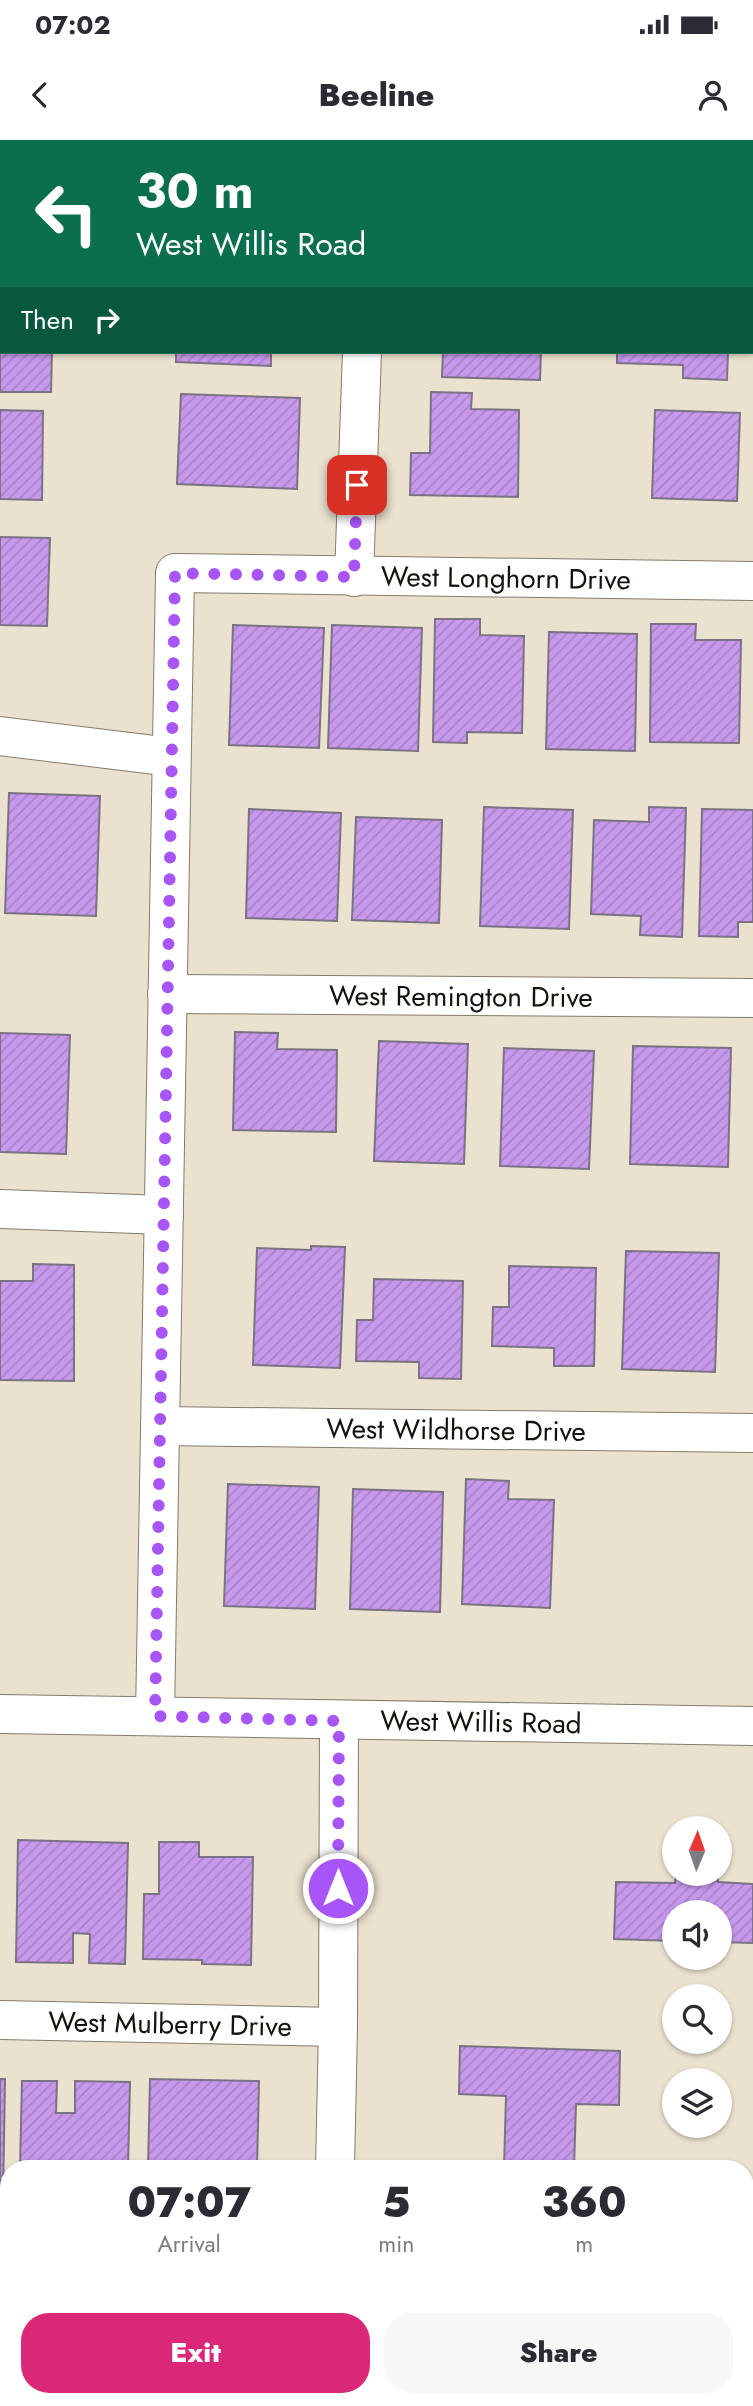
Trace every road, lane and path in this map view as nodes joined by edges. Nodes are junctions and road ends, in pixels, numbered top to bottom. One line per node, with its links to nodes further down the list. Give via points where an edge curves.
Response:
1 (362, 354): 2 (street)
2 (354, 577): 3 (street, West Longhorn Drive); 5 (street, West Longhorn Drive, via 175,573)
3 (753, 581)
4 (0, 736): 5 (street)
5 (172, 757): 6 (street)
6 (167, 994): 7 (street, West Remington Drive); 9 (street)
7 (753, 999)
8 (0, 1209): 9 (street)
9 (164, 1215): 10 (street)
10 (160, 1426): 11 (street, West Wildhorse Drive); 13 (street)
11 (753, 1433)
12 (0, 1714): 13 (street, West Willis Road)
13 (155, 1716): 14 (street, West Willis Road)
14 (339, 1721): 15 (street, West Willis Road); 17 (street)
15 (753, 1726)
16 (0, 2020): 17 (street, West Mulberry Drive)
17 (338, 2026): 18 (street)
18 (335, 2160)

